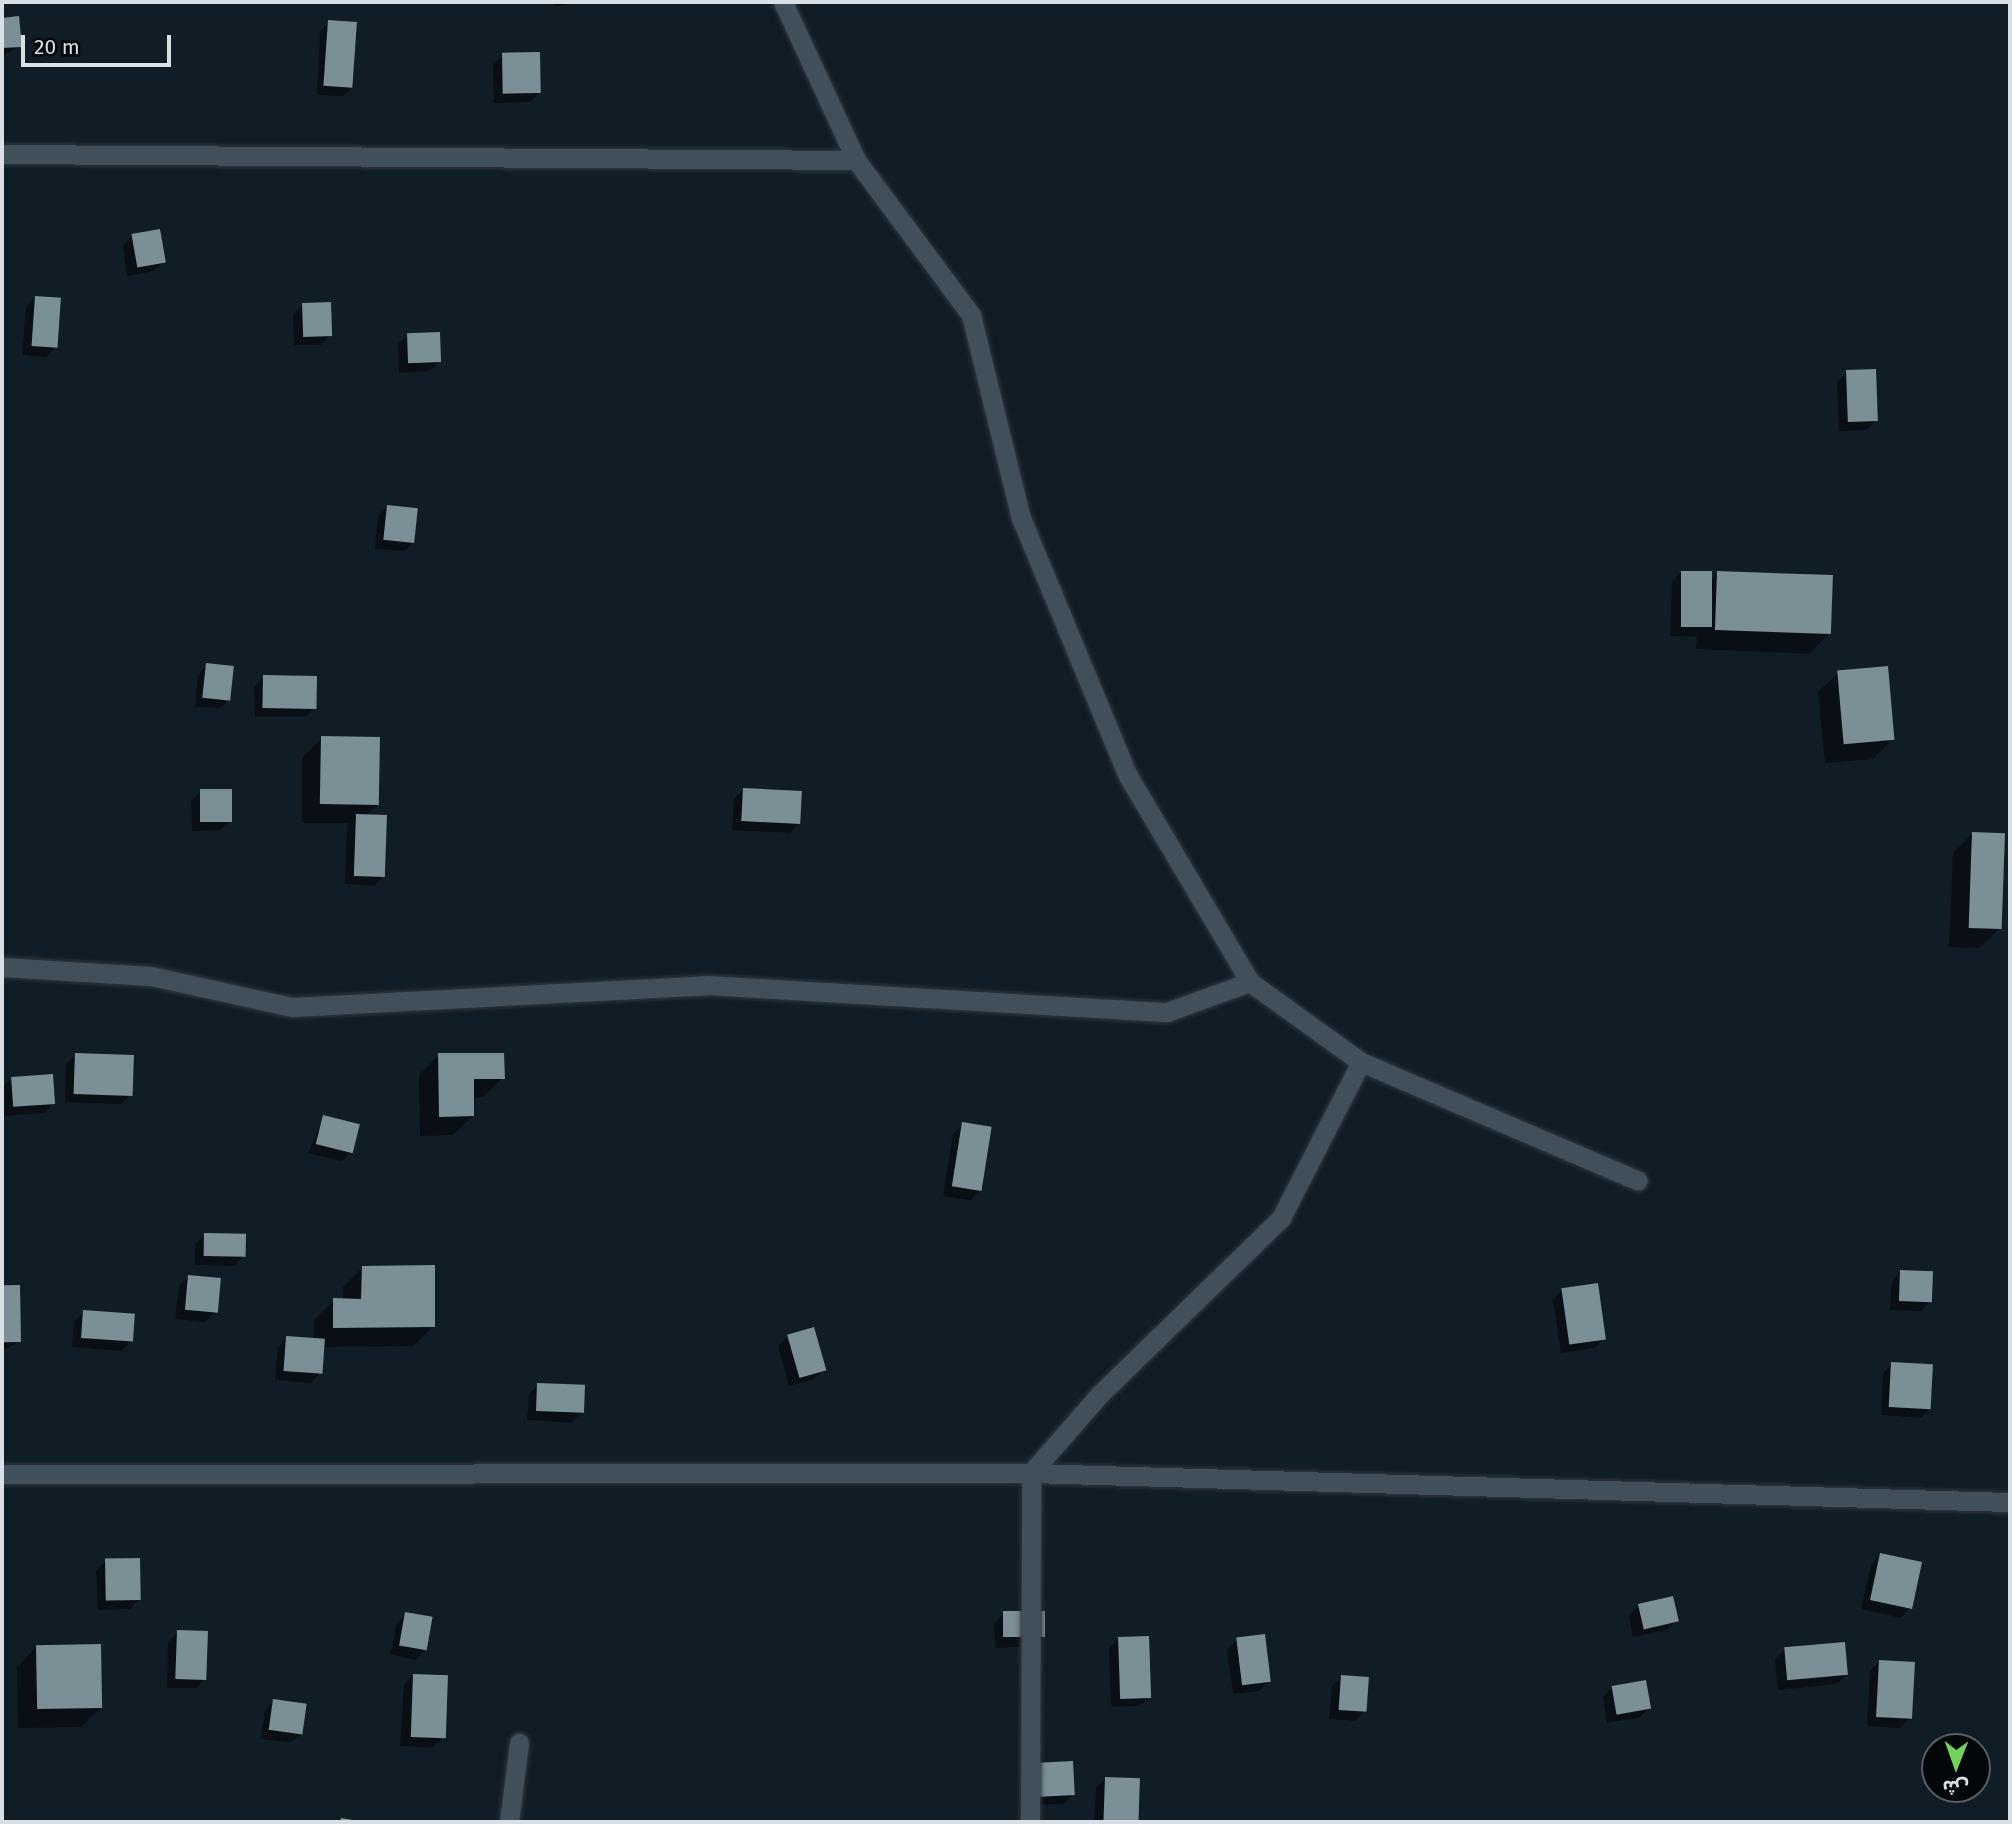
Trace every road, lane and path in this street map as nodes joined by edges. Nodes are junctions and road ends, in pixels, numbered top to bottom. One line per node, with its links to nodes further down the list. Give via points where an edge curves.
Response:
1 (783, 2): 3 (street)
2 (2, 154): 3 (street)
3 (856, 160): 5 (street, via 971,315 1021,518 1127,774)
4 (2, 967): 5 (street, via 151,975 292,1007 707,985 1167,1012)
5 (1250, 982): 6 (street)
6 (1361, 1062): 7 (street); 8 (street, via 1281,1218 1101,1394)
7 (1638, 1181)
8 (1031, 1473): 9 (street); 10 (street); 13 (street)
9 (2, 1474)
10 (2010, 1502)
11 (519, 1743): 12 (street)
12 (509, 1822)
13 (1030, 1822)

